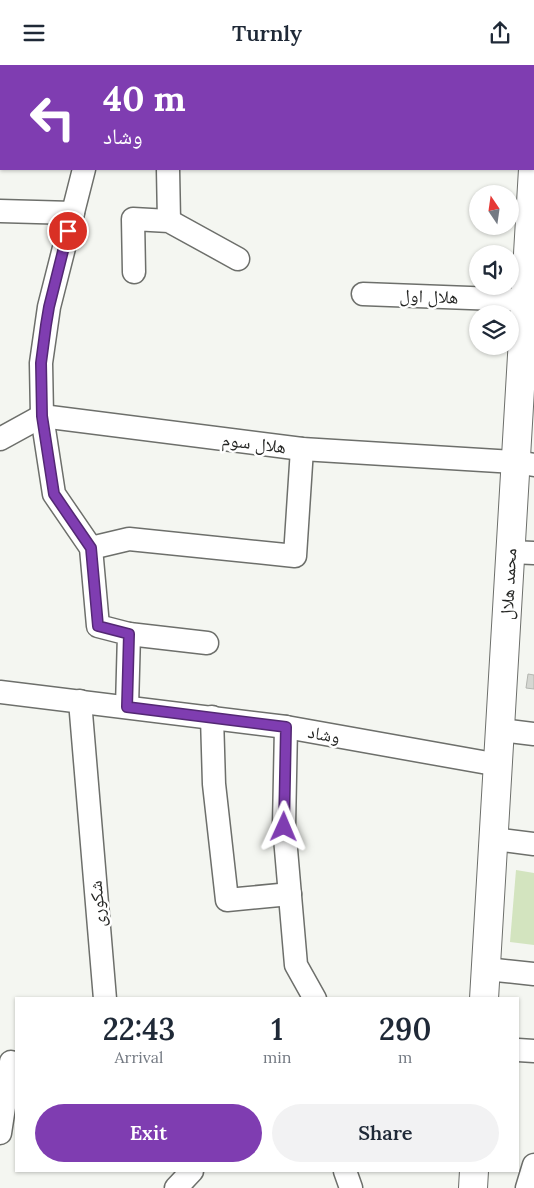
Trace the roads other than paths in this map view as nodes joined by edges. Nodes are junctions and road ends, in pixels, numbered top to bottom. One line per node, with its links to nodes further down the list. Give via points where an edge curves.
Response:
1 (84, 170): 5 (street)
2 (168, 170): 6 (street)
3 (533, 170): 10 (main road, محمد هلال)
4 (0, 211): 5 (street)
5 (73, 213): 11 (street, via 49,307 41,363)
6 (169, 221): 7 (street); 8 (street, via 133,219)
7 (238, 259)
8 (134, 272)
9 (363, 294): 10 (street, هلال اول)
10 (525, 300): 14 (main road, محمد هلال)
11 (42, 416): 12 (street); 13 (street, هلال سوم); 15 (street, via 54,494)
12 (0, 439)
13 (302, 449): 14 (street, هلال سوم); 15 (street, via 295,556 129,539)
14 (524, 463): 16 (main road, محمد هلال)
15 (91, 548): 17 (street, via 98,626)
16 (522, 553): 24 (main road, محمد هلال)
17 (129, 634): 18 (street); 21 (street)
18 (207, 643)
19 (0, 692): 20 (street, وشاد)
20 (80, 701): 21 (street, وشاد); 32 (street, شکوری)
21 (127, 707): 22 (street, وشاد)
22 (212, 717): 23 (street, وشاد); 29 (street, via 214,784 227,900)
23 (286, 727): 26 (street, وشاد); 29 (street, via 284,827)
24 (501, 731): 25 (street); 26 (main road, محمد هلال)
25 (534, 734)
26 (499, 765): 27 (main road, محمد هلال)
27 (494, 839): 28 (street); 30 (main road, محمد هلال)
28 (534, 844)
29 (290, 894): 33 (street, via 296,965)
30 (486, 969): 31 (street); 34 (main road, محمد هلال)
31 (534, 974)
32 (105, 997)
33 (315, 997)
34 (484, 997)
35 (519, 1050): 36 (street)
36 (534, 1051)
37 (9, 1062): 38 (street)
38 (0, 1133)
39 (534, 1165): 46 (street)
40 (191, 1172): 43 (street)
41 (345, 1172): 44 (street)
42 (474, 1172): 45 (main road)
43 (176, 1188)
44 (351, 1188)
45 (473, 1188)
46 (527, 1188)

